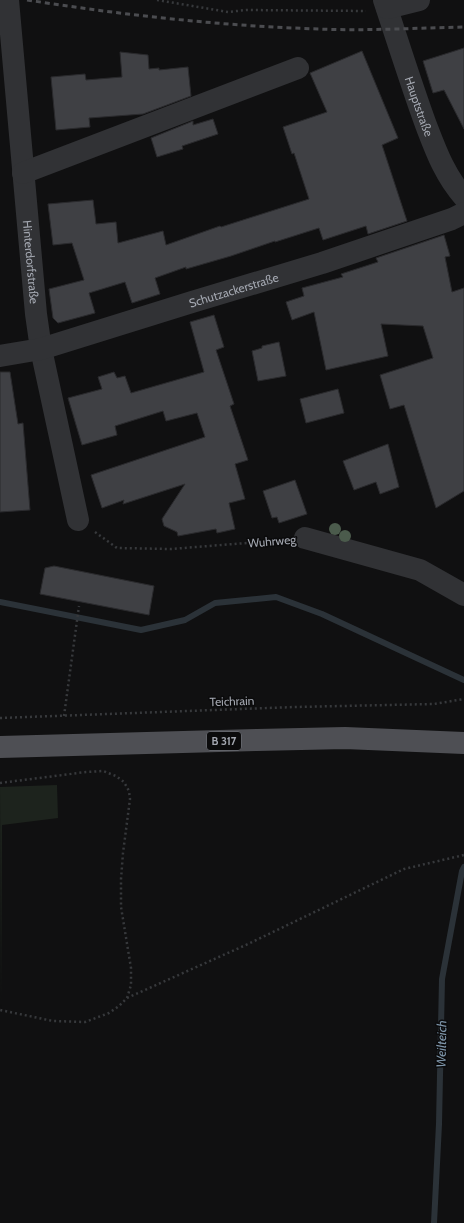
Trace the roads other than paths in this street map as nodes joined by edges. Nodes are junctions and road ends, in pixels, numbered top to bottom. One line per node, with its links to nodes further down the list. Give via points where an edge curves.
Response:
1 (8, 0): 5 (street, Hinterdorfstraße)
2 (419, 0): 3 (street, via 402,6)
3 (386, 4): 7 (street, Hauptstraße, via 416,99 442,166)
4 (298, 68): 6 (street)
5 (7, 83): 6 (street, Hinterdorfstraße)
6 (23, 173): 9 (street, Hinterdorfstraße)
7 (464, 197)
8 (464, 213): 9 (street, Schutzackerstraße, via 322,263)
9 (41, 350): 10 (street, Schutzackerstraße); 11 (street, Hinterdorfstraße)
10 (0, 356)
11 (78, 520)
12 (305, 538): 13 (street, Wuhrweg, via 420,570)
13 (464, 595)
14 (464, 743): 15 (main road, B 317, via 345,738)
15 (0, 747)

